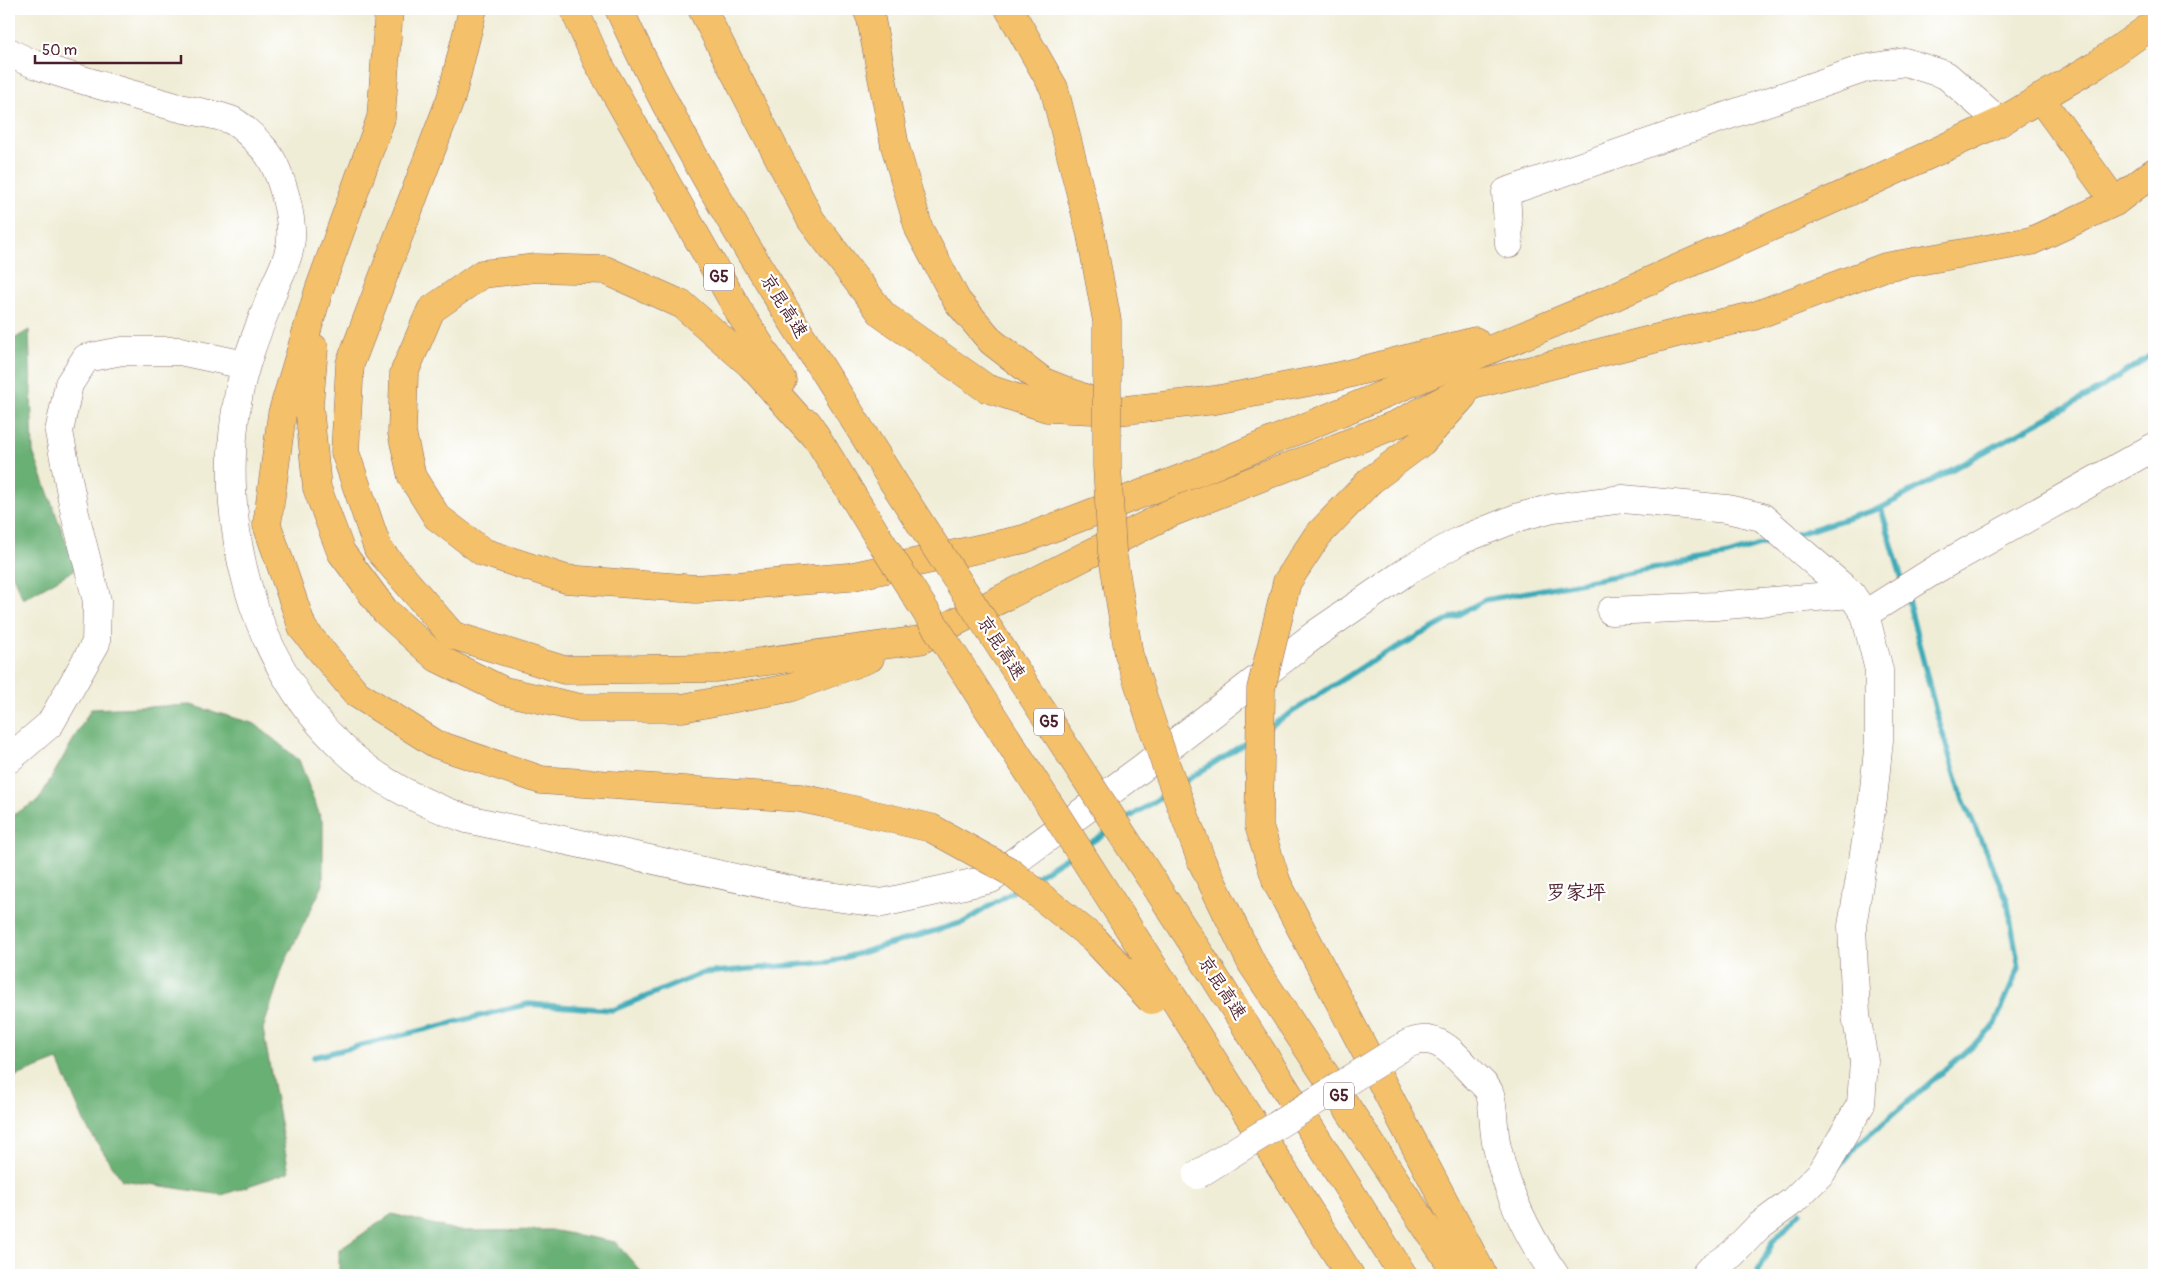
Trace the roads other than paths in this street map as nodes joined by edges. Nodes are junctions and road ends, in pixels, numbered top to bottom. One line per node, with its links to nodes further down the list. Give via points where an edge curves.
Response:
1 (388, 9): 15 (highway, via 381,118)
2 (473, 9): 24 (highway, via 451,98 350,364 345,452 378,549 452,635 564,670 716,668)
3 (574, 9): 20 (highway, G5, via 596,59 669,190)
4 (619, 9): 29 (highway, 京昆高速 / G5, bridge, via 650,78 749,251 892,480 1207,965)
5 (702, 9): 19 (highway, via 811,220 883,315 986,388 1047,408)
6 (867, 9): 19 (highway, via 895,146 918,229 957,301 992,342 1044,382)
7 (1009, 9): 30 (highway, G5, bridge, via 1054,88 1091,235 1107,321 1107,466 1112,551 1129,655 1164,760 1202,862 1252,964)
8 (2154, 24): 10 (highway, via 2096,65)
9 (9, 52): 17 (street, via 33,65 233,121 266,152 287,198 290,246)
10 (2040, 98): 11 (highway); 13 (highway)
11 (2000, 122): 14 (street, via 1946,75 1905,62 1863,68 1506,192); 16 (highway)
12 (2154, 172): 13 (highway)
13 (2115, 202): 18 (highway, via 2031,241 1885,267 1754,316 1685,330)
14 (1509, 244)
15 (319, 290): 24 (highway, via 309,405 317,488 341,552 385,611 437,658 504,691 580,708 682,708 788,688); 26 (highway, bridge, via 282,414 267,525 303,629 357,694 436,744 541,780 800,798 931,828 1009,871)
16 (1573, 315): 19 (highway, via 1340,376 1215,400); 20 (highway, via 1198,472 1024,539 849,577 696,589 566,579 483,552 437,517 412,478 402,433 404,373 431,310 482,274 536,268 605,270 683,305 751,365)
17 (245, 365): 22 (street, via 233,434 232,470 238,539 245,572 267,637 291,686 324,729 388,784 467,820 804,893 882,903 991,879 1141,769 1317,633 1410,569 1486,529 1553,508 1623,499 1728,509 1762,518 1822,568); 25 (street, via 180,351 122,351 86,358 69,384 59,432 97,601 96,643 50,724)
18 (1473, 385): 24 (highway, via 1397,424 1168,514); 31 (highway, bridge, via 1422,442 1370,481 1317,536 1288,582 1261,689 1259,826 1277,883)
19 (1117, 411)
20 (818, 439): 26 (highway, G5, bridge)
21 (2154, 447): 22 (street, via 1938,568 1888,600)
22 (1858, 604): 23 (street); 33 (street, via 1879,670 1880,730 1873,799 1852,926 1856,1015 1864,1061 1861,1104 1822,1172 1793,1201 1759,1226 1732,1254)
23 (1610, 611)
24 (920, 640)
25 (9, 759)
26 (1163, 1001): 28 (highway, G5, via 1228,1085)
27 (1197, 1175): 32 (street, bridge, via 1399,1049 1414,1041 1431,1040 1456,1055 1490,1093 1497,1148 1513,1201)
28 (1350, 1275)
29 (1403, 1275)
30 (1458, 1275)
31 (1482, 1275)
32 (1555, 1275)
33 (1705, 1275)

